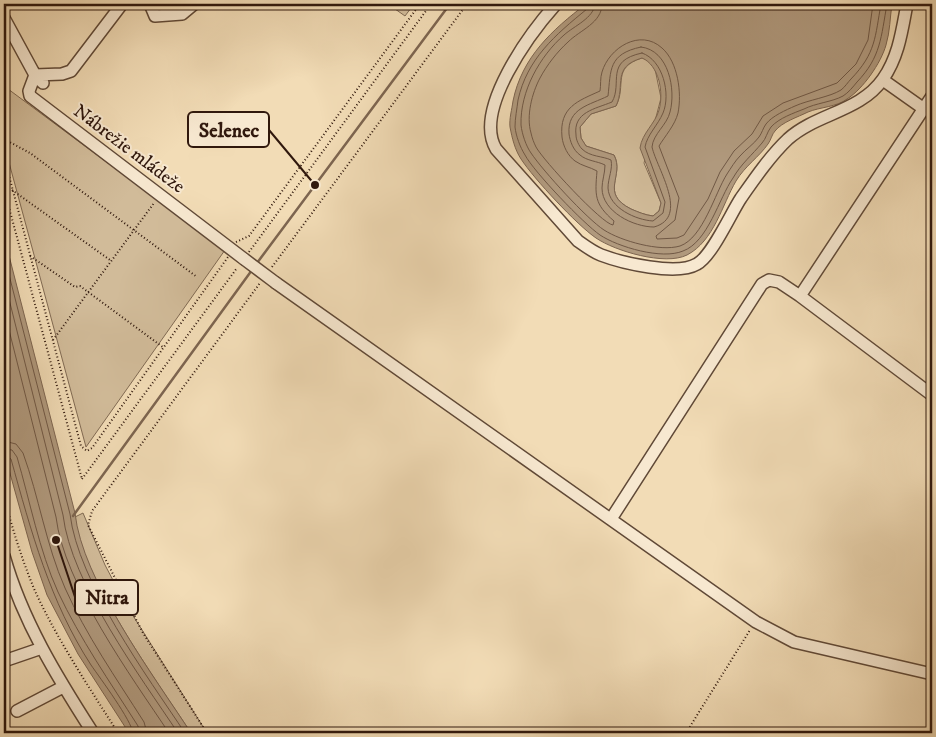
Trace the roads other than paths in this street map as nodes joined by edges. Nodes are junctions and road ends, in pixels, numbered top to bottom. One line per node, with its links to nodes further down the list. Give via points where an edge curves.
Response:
1 (122, 4): 7 (street, via 71,70)
2 (150, 4): 3 (street, via 155,16 182,14)
3 (194, 4)
4 (556, 4): 8 (street, via 511,65 491,116 490,140 578,241 619,261 669,268 698,264 742,198 788,139 810,122 856,103)
5 (906, 4): 8 (street, via 894,62)
6 (4, 18): 7 (street)
7 (39, 79): 13 (street, Nábrežie mládeže, bridge, via 29,91 35,101 276,283)
8 (883, 80): 10 (street)
9 (932, 96): 10 (street)
10 (924, 109): 11 (street)
11 (800, 296): 12 (street); 13 (street, via 779,282 769,280 762,284)
12 (932, 394)
13 (612, 519): 17 (street, Nábrežie mládeže, via 756,622 794,642)
14 (4, 556): 15 (street, via 14,589)
15 (42, 648): 16 (street); 18 (street)
16 (4, 661)
17 (932, 674)
18 (63, 687): 19 (street); 20 (street)
19 (17, 711)
20 (93, 733)

